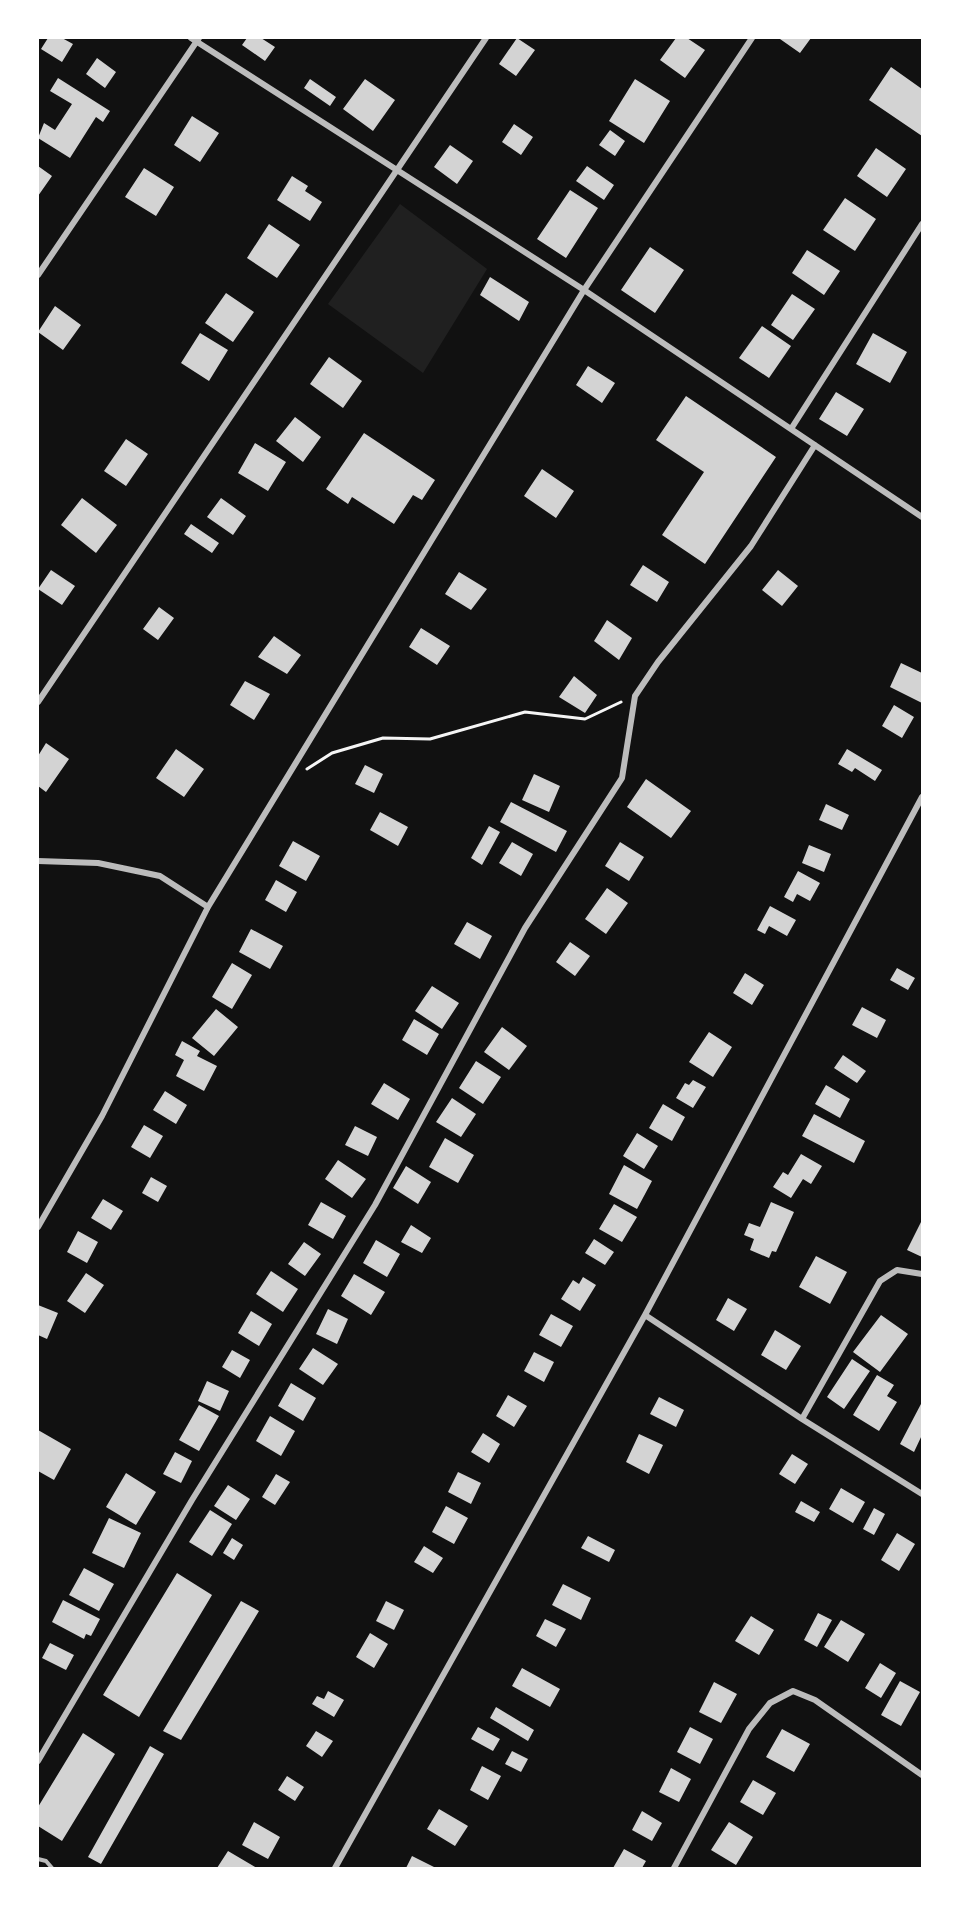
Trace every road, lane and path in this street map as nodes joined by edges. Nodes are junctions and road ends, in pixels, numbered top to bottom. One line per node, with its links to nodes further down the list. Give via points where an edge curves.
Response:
1 (486, 38): 4 (street)
2 (752, 38): 7 (street)
3 (195, 39): 4 (street); 6 (street)
4 (398, 172): 7 (street); 12 (street)
5 (922, 224): 8 (street)
6 (38, 275)
7 (584, 290): 8 (street); 16 (street)
8 (791, 429): 9 (street)
9 (815, 446): 10 (street); 11 (street, via 751,546)
10 (922, 517)
11 (635, 696): 13 (path, via 585,719 525,712 430,739 383,738 332,753); 22 (street, via 622,778 525,928 375,1205 192,1500)
12 (38, 702)
13 (304, 771)
14 (922, 797): 19 (street)
15 (38, 861): 16 (street, via 98,863 160,876)
16 (208, 907): 17 (street, via 102,1116)
17 (38, 1227)
18 (922, 1274): 20 (street, via 897,1270 880,1281)
19 (645, 1315): 20 (street); 26 (street)
20 (802, 1419): 21 (street)
21 (922, 1494)
22 (38, 1761)
23 (922, 1775): 27 (street, via 815,1700 793,1692 770,1703 749,1729)
24 (38, 1859): 25 (lane, via 46,1861)
25 (52, 1869)
26 (335, 1869)
27 (674, 1869)

